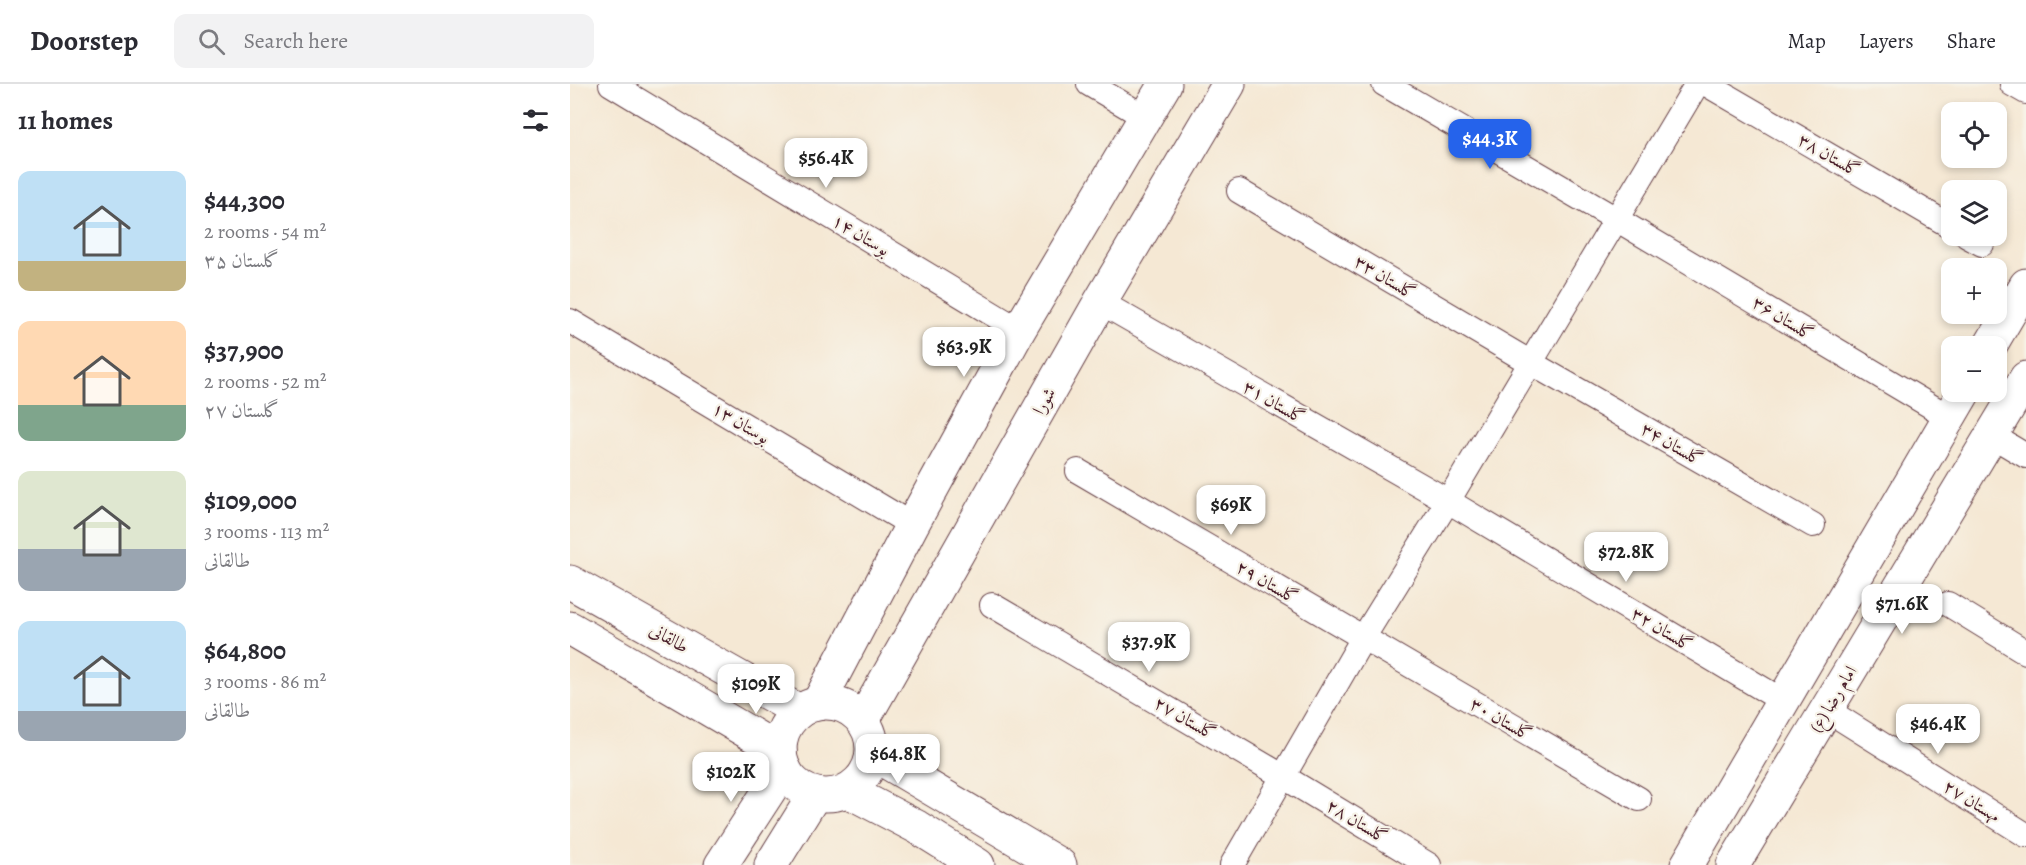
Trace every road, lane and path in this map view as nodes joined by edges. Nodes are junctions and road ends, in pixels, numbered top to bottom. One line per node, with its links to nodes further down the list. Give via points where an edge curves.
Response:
1 (611, 84): 17 (street, بوستان ۱۴)
2 (1089, 84): 10 (street)
3 (1165, 84): 10 (street)
4 (1229, 84): 15 (street, شورا)
5 (1384, 84): 12 (street, گلستان ۳۶)
6 (1696, 84): 12 (street)
7 (1706, 84): 13 (street, گلستان ۳۸)
8 (2012, 84): 9 (street)
9 (2026, 92)
10 (1145, 117): 17 (street)
11 (1239, 191): 19 (street, گلستان ۳۳)
12 (1616, 219): 19 (street); 21 (street, گلستان ۳۶)
13 (1941, 220)
14 (2026, 285): 18 (street)
15 (1101, 302): 25 (street, گلستان ۳۱); 35 (street, شورا)
16 (570, 321): 26 (street, بوستان ۱۳)
17 (1019, 330): 26 (street)
18 (1996, 336)
19 (1531, 363): 25 (street); 27 (street, گلستان ۳۴)
20 (2026, 378): 22 (street, امام رضا (ع))
21 (1956, 404): 37 (street)
22 (1991, 435): 23 (street); 39 (street, امام رضا (ع))
23 (2026, 456)
24 (1078, 471): 33 (street, گلستان ۲۹)
25 (1448, 501): 33 (street); 37 (street, گلستان ۳۲)
26 (912, 525): 32 (street)
27 (1813, 525)
28 (570, 582): 36 (street, طالقانی)
29 (1948, 604): 34 (street)
30 (992, 605): 44 (street, گلستان ۲۷)
31 (570, 628): 40 (street)
32 (853, 638): 35 (street, via 856,652 866,662 880,667); 38 (street)
33 (1364, 638): 44 (street); 48 (street, گلستان ۳۰)
34 (2026, 652)
35 (894, 664): 41 (street, شورا)
36 (738, 677): 38 (street, طالقانی); 40 (street, via 740,689 735,701)
37 (1783, 701): 58 (street)
38 (809, 707): 41 (street, via 835,704 850,709); 43 (street, via 785,729)
39 (1827, 710): 51 (street, مهستان ۲۷); 59 (street, امام رضا (ع))
40 (714, 711): 43 (street)
41 (863, 720): 42 (street, via 871,736)
42 (873, 754): 45 (street, via 865,775); 47 (street)
43 (782, 759): 46 (street, via 796,785); 49 (street)
44 (1284, 777): 56 (street); 57 (street, گلستان ۲۸)
45 (848, 790): 46 (street); 50 (street)
46 (815, 794): 52 (street)
47 (943, 795): 50 (street, via 929,794 918,801 913,814); 55 (street)
48 (1639, 800)
49 (755, 813): 52 (street, via 771,815 785,825); 53 (street)
50 (917, 827): 54 (street)
51 (2026, 835)
52 (778, 854)
53 (721, 865)
54 (978, 865)
55 (1060, 865)
56 (1232, 865)
57 (1429, 865)
58 (1687, 865)
59 (1733, 865)

